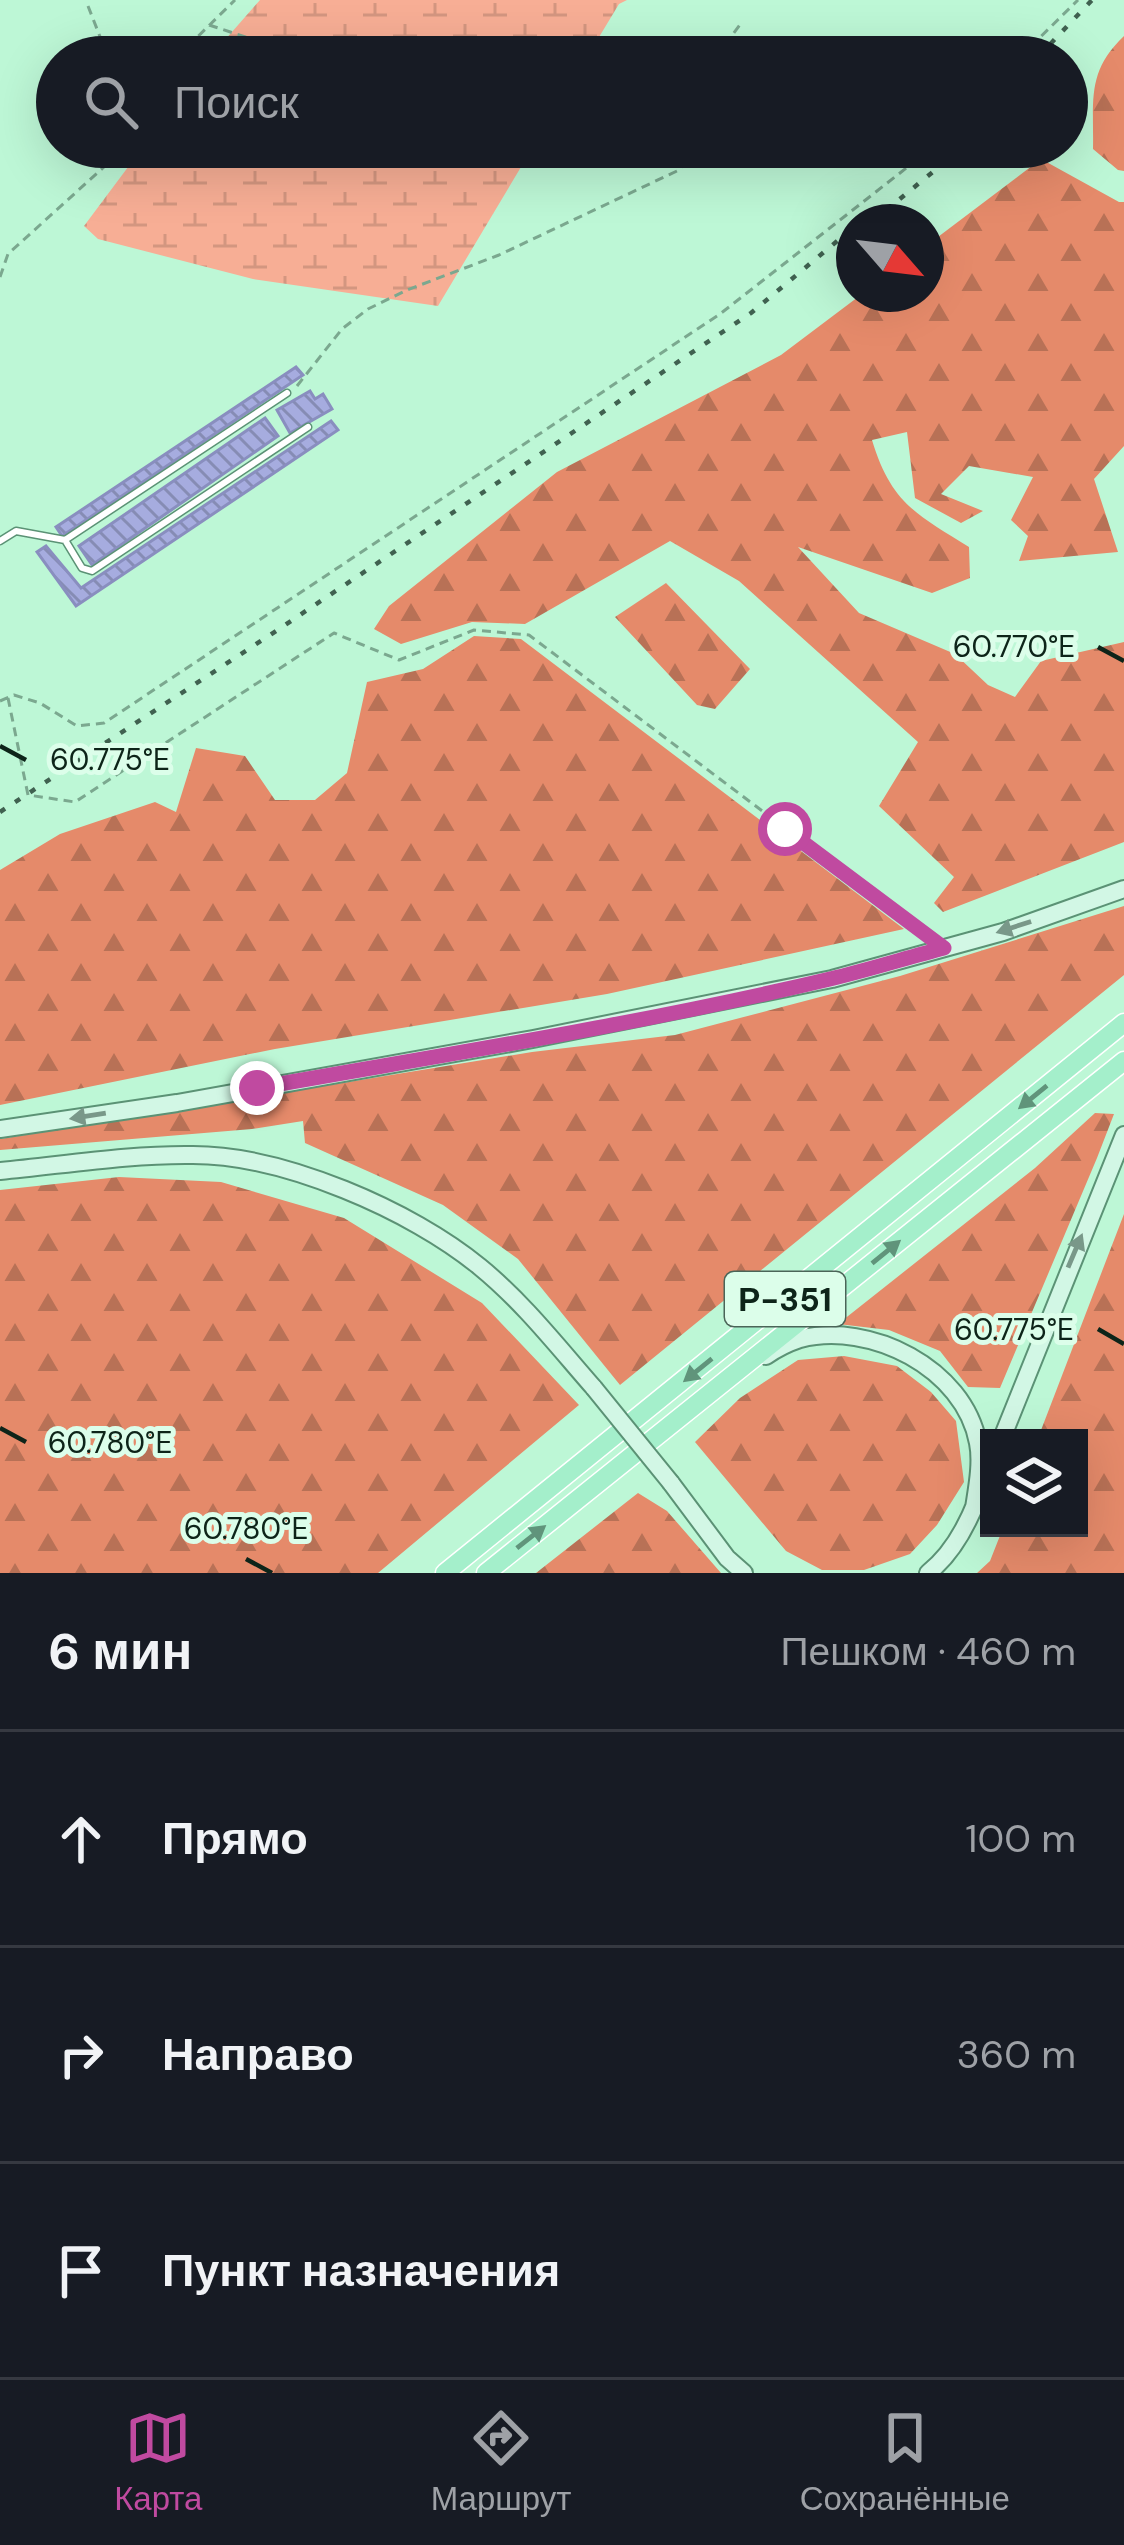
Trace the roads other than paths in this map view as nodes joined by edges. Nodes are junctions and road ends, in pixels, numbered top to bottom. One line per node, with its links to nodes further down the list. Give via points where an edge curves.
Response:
1 (286, 393): 3 (lane)
2 (308, 428): 3 (lane, via 92,571)
3 (65, 540): 4 (lane, via 16,531)
4 (0, 542)
5 (1124, 889): 8 (main road, one-way to 8, via 832,979 533,1040)
6 (1124, 1023): 15 (main road, Р-351, one-way to 15)
7 (1124, 1061): 11 (main road, Р-351, one-way to 7)
8 (0, 1130)
9 (1124, 1135): 12 (main road, one-way to 9)
10 (0, 1171): 17 (main road, bridge, via 195,1154 252,1161 386,1209 453,1246 509,1293)
11 (730, 1378): 14 (main road, via 808,1338 855,1337 904,1354 942,1379 970,1418 980,1454); 16 (main road, Р-351, one-way to 11)
12 (1005, 1429)
13 (980, 1493): 14 (main road)
14 (974, 1508): 18 (main road)
15 (445, 1573)
16 (487, 1573)
17 (744, 1573)
18 (928, 1573)

